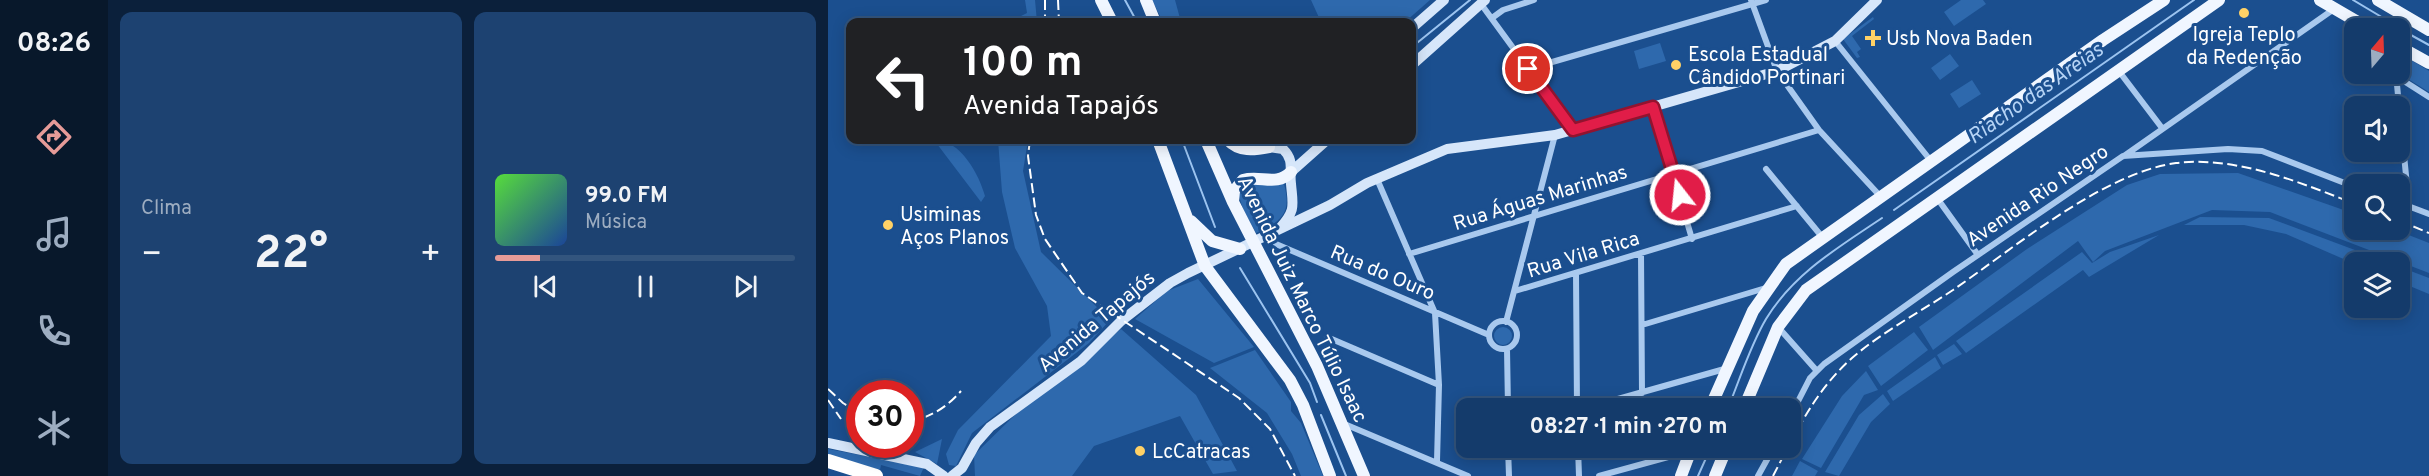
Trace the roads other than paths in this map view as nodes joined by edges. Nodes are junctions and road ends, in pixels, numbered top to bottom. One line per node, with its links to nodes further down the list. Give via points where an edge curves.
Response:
1 (1101, 0): 14 (main road)
2 (1146, 0): 15 (main road)
3 (1444, 0): 18 (main road)
4 (1534, 0): 16 (street, via 1503,10)
5 (1766, 0): 12 (street)
6 (1877, 0): 20 (main road)
7 (2164, 0): 41 (main road)
8 (2219, 0): 25 (main road)
9 (2320, 0): 13 (main road)
10 (2378, 0): 19 (main road)
11 (1483, 2): 16 (street); 22 (main road)
12 (1752, 3): 24 (street); 26 (street)
13 (2335, 8): 17 (main road); 30 (street)
14 (1110, 18)
15 (1153, 18)
16 (1492, 18): 24 (street)
17 (2352, 18)
18 (1416, 24)
19 (2429, 30)
20 (1835, 40): 26 (main road); 41 (street)
21 (2410, 53): 23 (main road)
22 (1416, 61)
23 (2429, 63)
24 (1528, 69): 32 (street)
25 (2118, 70): 30 (street); 48 (main road)
26 (1777, 71): 29 (main road); 31 (street)
27 (2410, 84): 28 (street)
28 (2429, 97)
29 (1653, 107): 32 (main road); 44 (street)
30 (2162, 128): 40 (street)
31 (1820, 129): 44 (street, Rua Águas Marinhas); 47 (street)
32 (1573, 130): 33 (main road)
33 (1555, 135): 45 (main road, via 1447,149); 56 (street)
34 (1159, 144): 55 (main road)
35 (1208, 144): 50 (main road, Avenida Juiz Marco Túlio Isaac)
36 (1232, 144): 39 (main road, via 1250,151)
37 (1274, 144): 39 (main road)
38 (1322, 144): 43 (main road)
39 (1269, 147): 43 (main road, via 1283,149 1289,155)
40 (2123, 156): 46 (street, Avenida Rio Negro, via 2228,149 2262,151); 63 (street, Avenida Rio Negro)
41 (1931, 161): 47 (main road)
42 (1766, 169): 52 (street)
43 (1291, 172): 49 (main road); 50 (main road, via 1276,181 1243,180 1234,191)
44 (1674, 173): 56 (street, Rua Águas Marinhas); 59 (street)
45 (1377, 179): 51 (main road); 61 (street)
46 (2344, 183)
47 (1882, 198): 58 (main road)
48 (1937, 198): 63 (street); 71 (main road, via 1806,290)
49 (1294, 199): 51 (main road, via 1302,206 1316,209); 57 (main road, via 1290,215)
50 (1233, 202): 85 (main road, Avenida Juiz Marco Túlio Isaac)
51 (1330, 204): 57 (main road)
52 (1797, 206): 58 (street); 59 (street, Rua Vila Rica)
53 (2410, 206): 54 (street)
54 (2429, 214)
55 (1186, 215): 60 (main road, via 1212,241); 64 (main road)
56 (1534, 216): 61 (street, Rua Águas Marinhas); 67 (street)
57 (1271, 233): 60 (main road, Avenida Tapajós); 68 (street, Rua do Ouro, via 1276,244)
58 (1824, 238): 66 (main road, via 1786,264)
59 (1692, 239): 62 (street, Rua Vila Rica)
60 (1241, 248): 64 (main road, Avenida Tapajós)
61 (1409, 254): 68 (street)
62 (1641, 254): 65 (street, Rua Vila Rica); 70 (street)
63 (1978, 255): 76 (street, Avenida Rio Negro)
64 (1205, 266): 95 (main road, Avenida Tapajós, via 1170,283 1121,321 1082,360 990,427 976,443); 99 (main road, via 1290,380 1304,405)
65 (1576, 273): 67 (street, Rua Vila Rica); 80 (street)
66 (1769, 287): 70 (street); 75 (main road, via 1753,311)
67 (1515, 291): 69 (street)
68 (1436, 313): 72 (street, Rua do Ouro); 77 (street)
69 (1506, 322): 72 (street, via 1494,324); 74 (street, via 1514,326 1518,335 1515,344)
70 (1642, 325): 78 (street)
71 (1779, 327): 76 (street); 83 (main road)
72 (1489, 335): 74 (street, via 1494,347)
73 (1327, 337): 77 (street)
74 (1507, 349): 79 (street)
75 (1728, 368): 78 (street); 82 (main road)
76 (1817, 371): 84 (street, Avenida Rio Negro)
77 (1439, 385): 94 (street)
78 (1642, 393): 81 (street)
79 (1508, 398)
80 (1577, 398)
81 (1623, 398)
82 (1714, 398)
83 (1748, 398)
84 (1799, 398)
85 (1342, 423): 94 (street); 100 (main road, Avenida Juiz Marco Túlio Isaac)
86 (828, 443): 97 (main road, via 927,464)
87 (1508, 458): 102 (street)
88 (1578, 458): 103 (street)
89 (1660, 458): 104 (street)
90 (1688, 458): 105 (main road)
91 (1722, 458): 106 (main road)
92 (1768, 458): 107 (street)
93 (828, 461): 96 (highway)
94 (1437, 461): 101 (street)
95 (962, 472): 98 (main road, Avenida Tapajós)
96 (876, 476)
97 (944, 476)
98 (952, 476)
99 (1330, 476)
100 (1364, 476)
101 (1468, 476)
102 (1509, 476)
103 (1579, 476)
104 (1599, 476)
105 (1681, 476)
106 (1715, 476)
107 (1758, 476)

